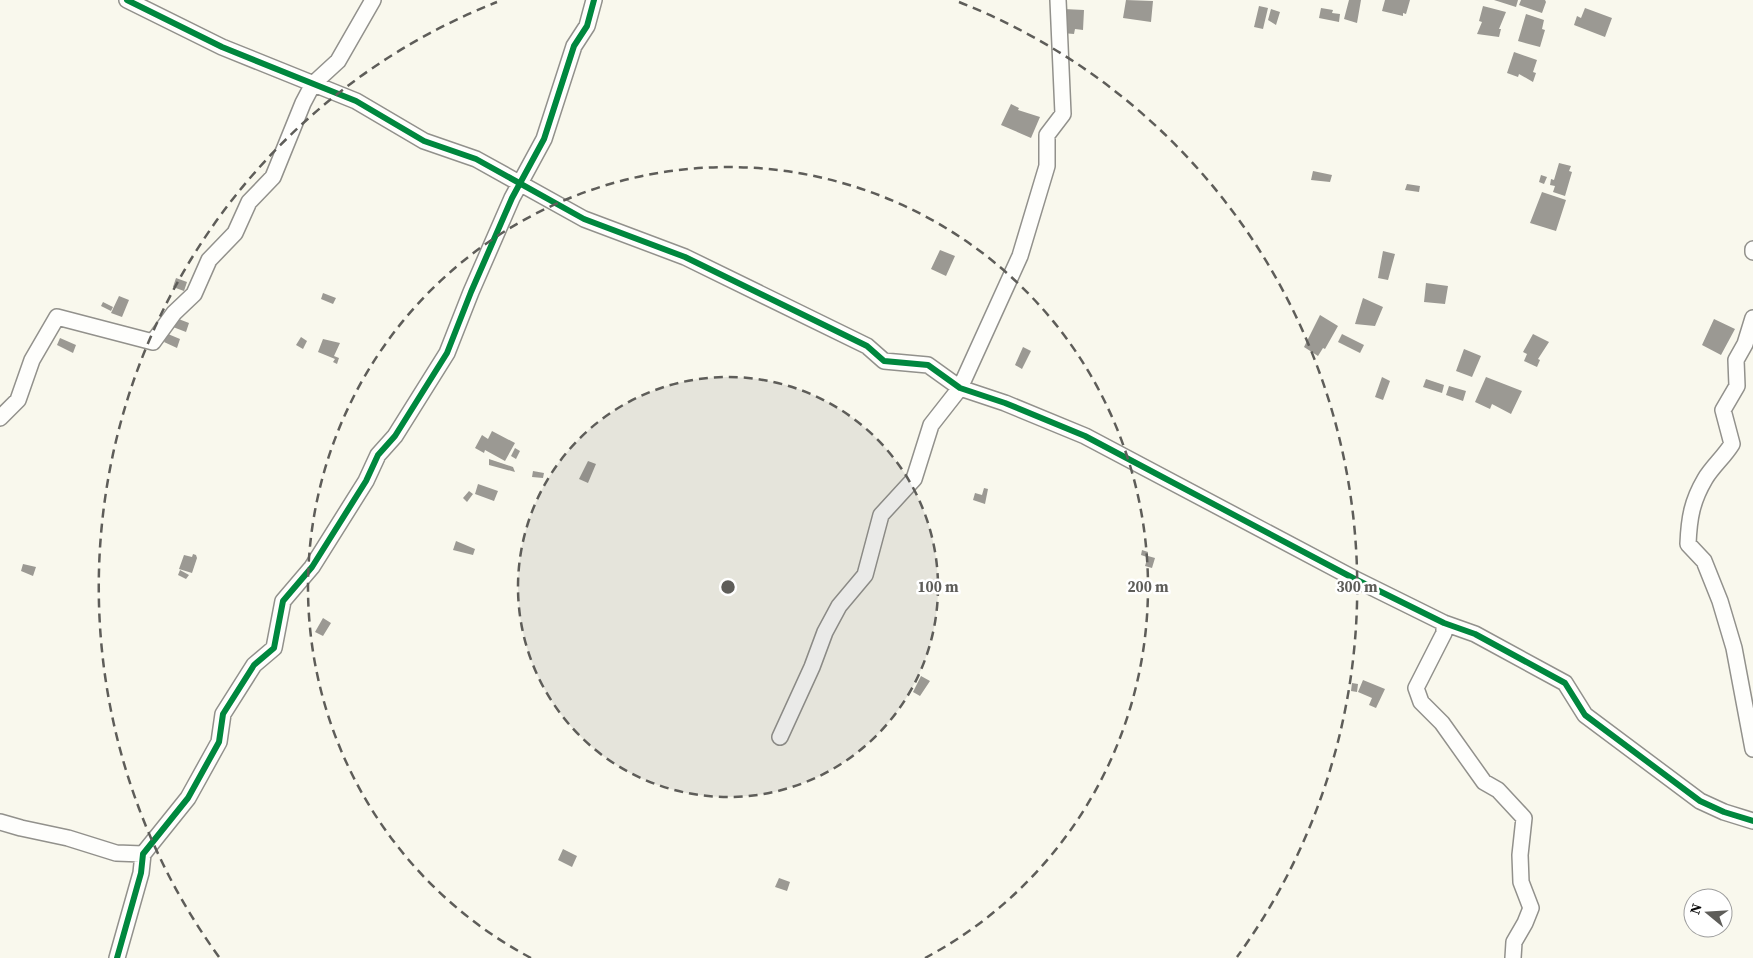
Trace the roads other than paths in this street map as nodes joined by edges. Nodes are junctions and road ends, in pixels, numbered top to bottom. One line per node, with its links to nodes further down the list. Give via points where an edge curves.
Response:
1 (127, 0): 5 (street, via 222,47)
2 (373, 0): 5 (street, via 338,61)
3 (594, 0): 6 (street, via 587,26 574,46 544,139)
4 (1058, 0): 8 (street, via 1063,114 1047,135 1046,166 1020,256)
5 (313, 84): 6 (street, via 356,101 424,141 476,158); 9 (street, via 273,177 249,202 235,233 209,260 194,294 174,313 153,342 57,317 32,360 18,400)
6 (520, 182): 8 (street, via 584,218 685,257 867,346 884,361 928,365); 15 (street, via 447,353 395,436 378,455 312,567 283,601 274,648 254,665 223,714 219,742 188,798)
7 (1753, 318): 12 (street, via 1736,360 1738,386 1723,410 1732,444 1723,460 1706,478 1689,513 1688,544 1704,561 1720,601 1734,648)
8 (960, 388): 10 (street, via 1085,436); 11 (street, via 931,425 914,479 881,515 865,575 839,606 825,632)
9 (0, 418)
10 (1444, 623): 13 (street, via 1475,634 1565,683 1585,715 1613,738 1700,801); 17 (street, via 1444,633 1416,688 1421,702 1442,723 1484,782 1498,790 1524,818 1521,882 1531,908 1514,942)
11 (780, 737)
12 (1753, 750)
13 (1753, 821)
14 (0, 822): 15 (street, via 116,853)
15 (144, 854): 16 (street)
16 (117, 958)
17 (1513, 958)

